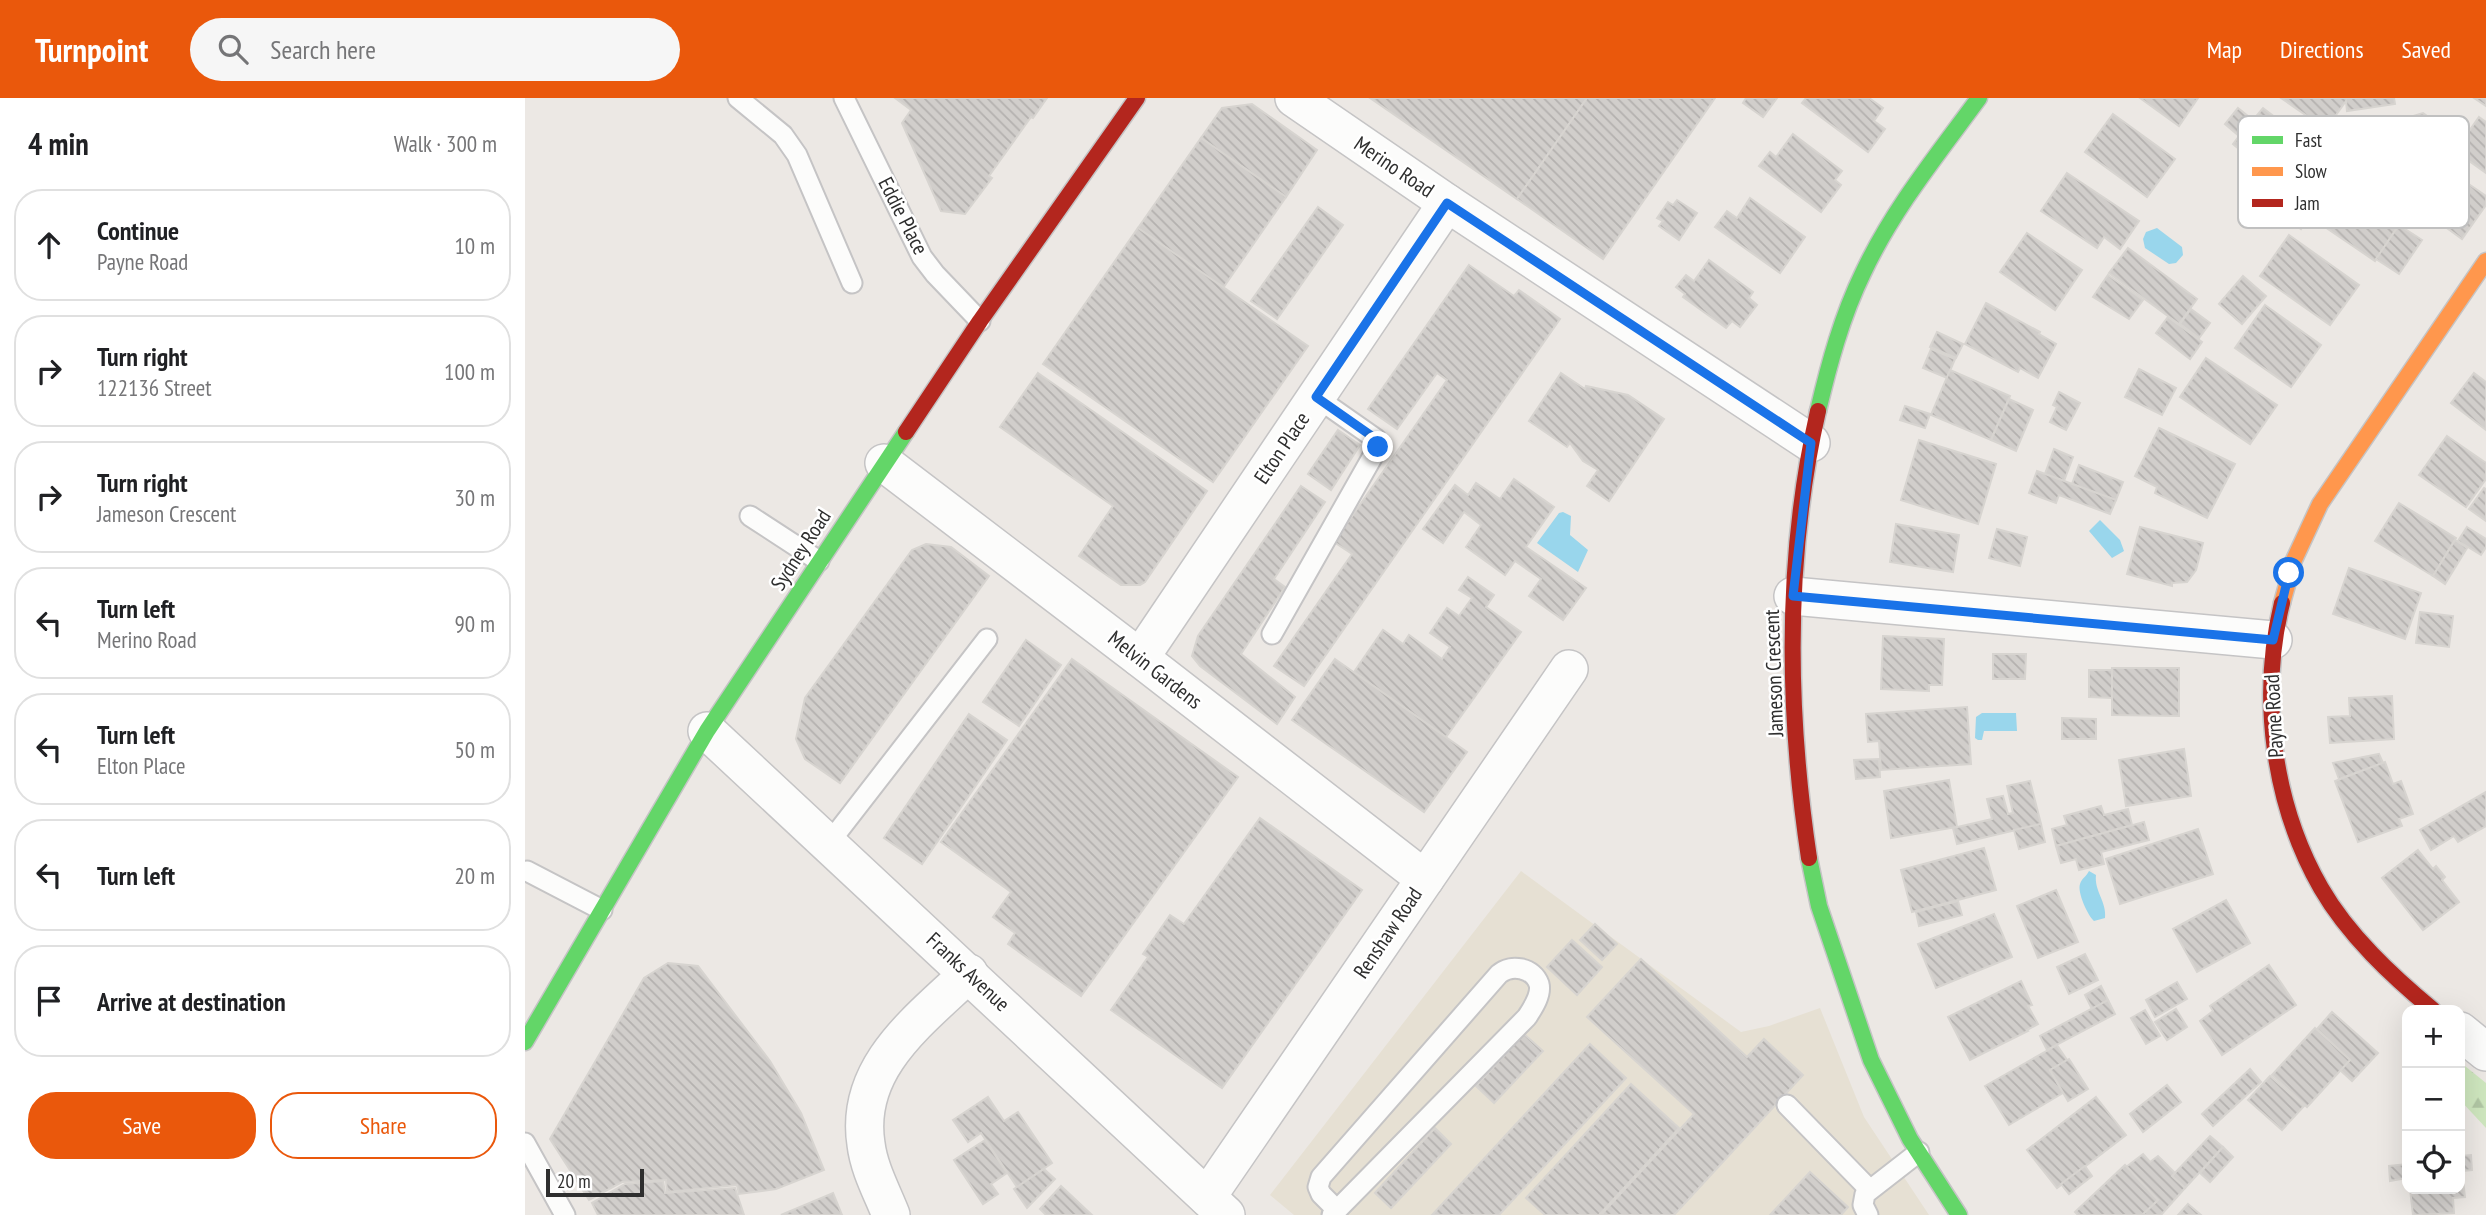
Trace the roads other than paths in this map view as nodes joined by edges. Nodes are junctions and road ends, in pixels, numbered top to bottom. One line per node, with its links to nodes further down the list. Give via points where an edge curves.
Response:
1 (738, 98): 8 (lane, via 783,135 797,155)
2 (844, 98): 9 (lane, Eddie Place, via 922,257)
3 (1137, 98): 9 (street, Sydney Road)
4 (1294, 98): 6 (street, Merino Road)
5 (1979, 98): 11 (street, Jameson Crescent, via 1883,234 1851,299)
6 (1447, 203): 10 (street, Elton Place); 11 (street, Merino Road)
7 (2486, 261): 18 (street, Payne Road, via 2314,514 2289,573)
8 (852, 283)
9 (980, 321): 12 (street, Sydney Road)
10 (1316, 397): 16 (lane, via 1376,439 1378,447); 19 (street, Elton Place)
11 (1811, 443): 15 (street, Jameson Crescent)
12 (884, 463): 14 (street, Sydney Road); 19 (street, Melvin Gardens)
13 (750, 516): 14 (lane)
14 (819, 561): 21 (street, Sydney Road)
15 (1793, 596): 18 (street); 33 (street, Jameson Crescent, via 1799,784 1815,890 1884,1090)
16 (1272, 634)
17 (987, 639): 22 (lane)
18 (2273, 640): 27 (street, Payne Road, via 2269,685 2273,755 2289,816 2320,887 2362,944)
19 (1140, 658): 24 (street, Melvin Gardens)
20 (1569, 669): 24 (street, Renshaw Road)
21 (707, 731): 22 (street, Franks Avenue); 25 (street, Sydney Road)
22 (829, 843): 26 (street, Franks Avenue)
23 (527, 871): 25 (lane)
24 (1425, 879): 35 (street, Renshaw Road)
25 (602, 910): 29 (street, Sydney Road)
26 (969, 973): 35 (street, Franks Avenue); 38 (street, via 900,1038 871,1086 864,1126 866,1146)
27 (2426, 1005)
28 (2465, 1035): 30 (street)
29 (525, 1042)
30 (2486, 1052)
31 (1787, 1105): 34 (lane)
32 (525, 1143): 37 (lane)
33 (1919, 1152): 34 (lane); 40 (street, Jameson Crescent)
34 (1869, 1189): 39 (lane, via 1863,1199)
35 (1216, 1206)
36 (1335, 1212): 36 (lane, via 1527,1017 1539,992 1534,978 1518,967 1499,974 1321,1177 1321,1194)
37 (565, 1215)
38 (891, 1215)
39 (1868, 1215)
40 (1959, 1215)

